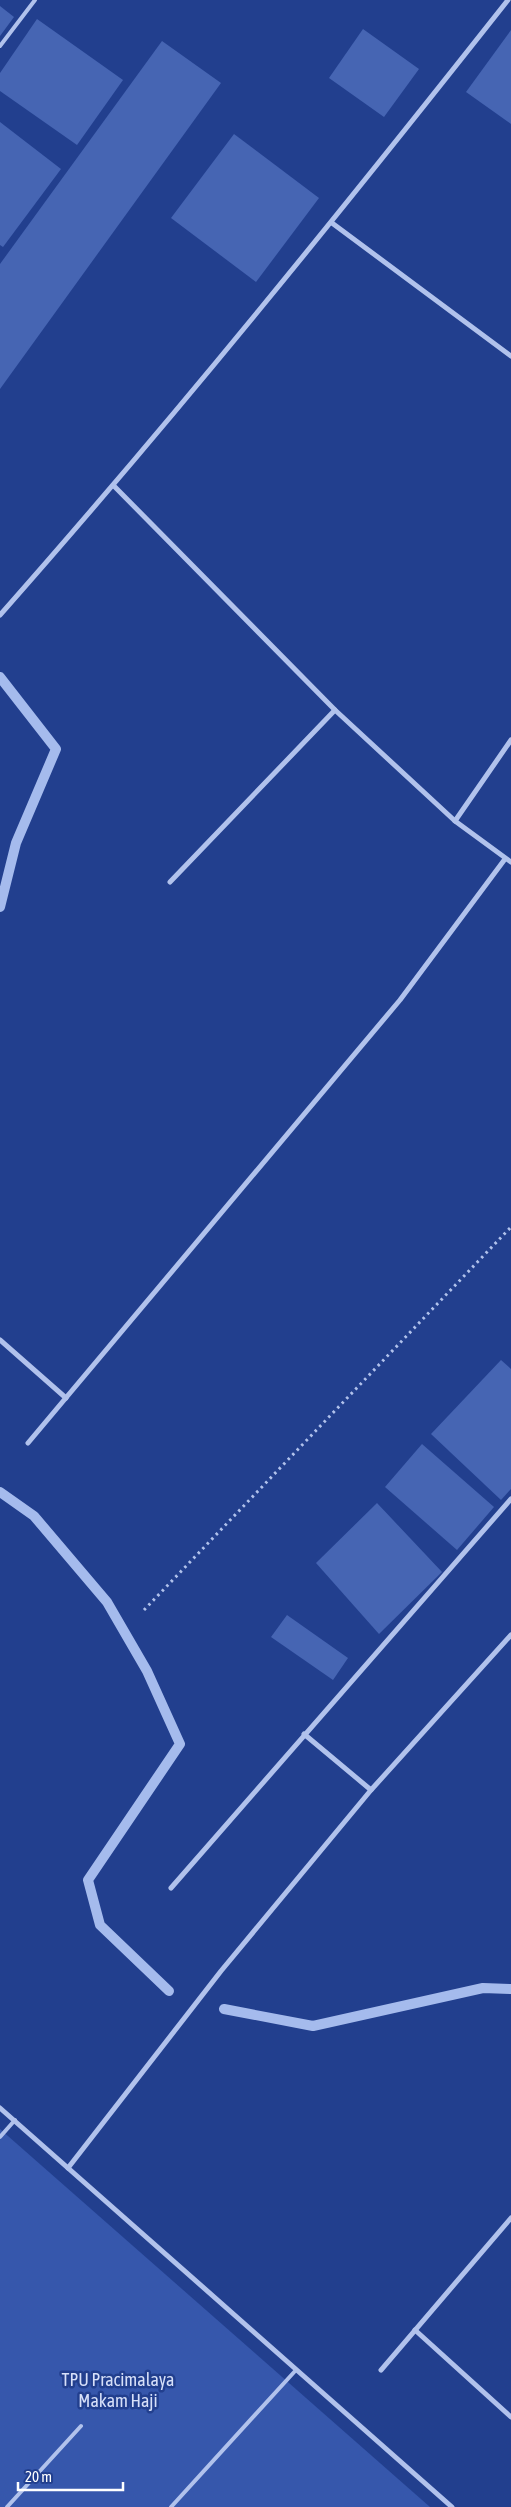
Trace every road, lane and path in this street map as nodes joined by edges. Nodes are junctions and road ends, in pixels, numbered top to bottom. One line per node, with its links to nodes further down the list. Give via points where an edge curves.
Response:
1 (35, 0): 3 (lane)
2 (508, 0): 4 (street)
3 (0, 46)
4 (332, 223): 5 (street); 6 (street)
5 (511, 356)
6 (114, 486): 7 (street); 8 (street)
7 (0, 615)
8 (335, 710): 10 (street); 13 (street)
9 (511, 740): 10 (street)
10 (455, 821): 11 (street)
11 (505, 859): 12 (street); 16 (street, via 400,1000)
12 (511, 862)
13 (170, 882)
14 (511, 1227): 19 (path)
15 (0, 1340): 16 (street)
16 (66, 1398): 17 (street)
17 (28, 1443)
18 (511, 1499): 21 (street)
19 (144, 1610)
20 (511, 1635): 22 (street)
21 (304, 1734): 22 (street); 23 (street)
22 (371, 1790): 27 (street, via 220,1971)
23 (171, 1888)
24 (0, 2108): 25 (street)
25 (15, 2120): 26 (lane); 27 (street)
26 (0, 2137)
27 (68, 2168): 30 (street)
28 (511, 2218): 29 (street)
29 (415, 2330): 31 (street); 32 (street)
30 (296, 2370): 34 (street); 36 (lane)
31 (381, 2370)
32 (511, 2417)
33 (81, 2426): 35 (lane)
34 (450, 2506)
35 (7, 2507)
36 (171, 2507)

